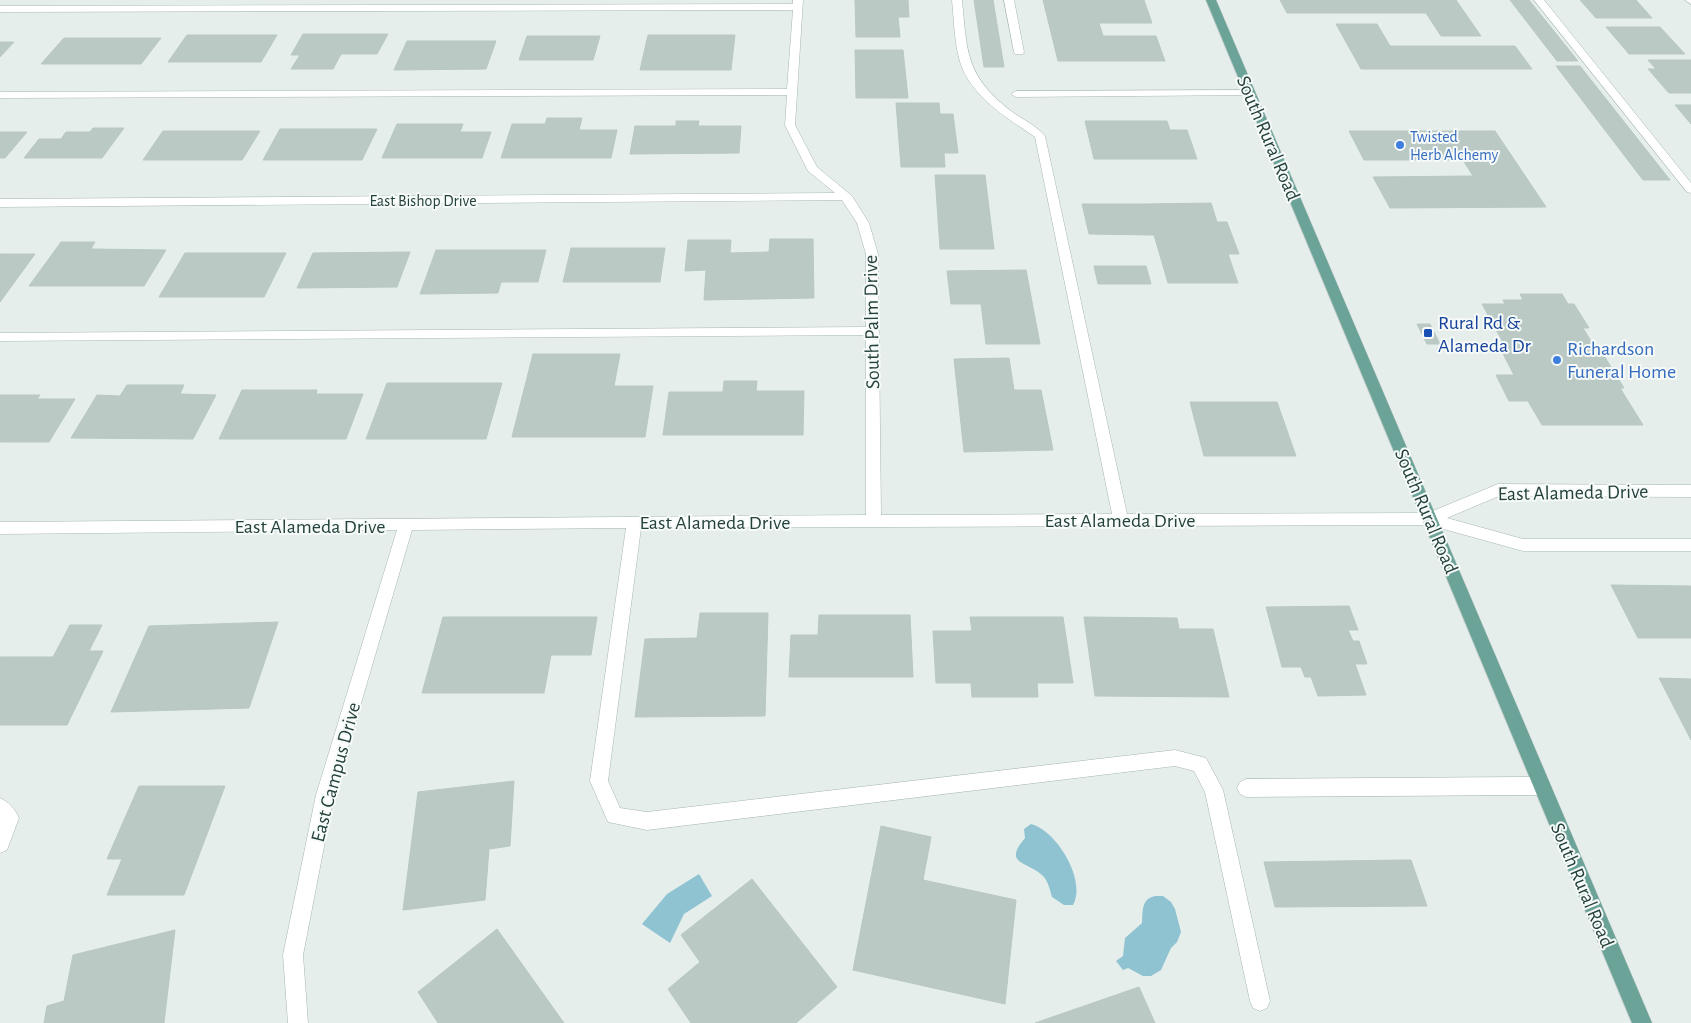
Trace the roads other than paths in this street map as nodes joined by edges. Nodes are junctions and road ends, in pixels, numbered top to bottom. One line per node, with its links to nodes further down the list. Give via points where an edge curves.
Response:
1 (957, 0): 20 (street, via 965,64 978,87 1040,136)
2 (1009, 0): 8 (street)
3 (1211, 0): 10 (main road, South Rural Road)
4 (1539, 0): 13 (street)
5 (643, 4): 6 (street); 7 (street)
6 (798, 4): 9 (street, South Palm Drive)
7 (0, 9)
8 (1019, 52)
9 (792, 92): 12 (street); 14 (street, South Palm Drive, via 790,125 812,169)
10 (1250, 93): 11 (street); 19 (main road, South Rural Road)
11 (1016, 94)
12 (0, 95)
13 (1691, 190)
14 (846, 196): 15 (street, East Bishop Drive); 16 (street, South Palm Drive, via 864,223 872,254)
15 (0, 203)
16 (872, 331): 17 (street); 22 (street, South Palm Drive)
17 (0, 337)
18 (1691, 490): 19 (street, East Alameda Drive, via 1498,490)
19 (1429, 519): 20 (street, East Alameda Drive); 25 (street, East Alameda Drive, via 1523,545); 26 (main road, South Rural Road)
20 (1121, 521): 22 (street, East Alameda Drive)
21 (634, 522): 22 (street, East Alameda Drive); 23 (street, East Alameda Drive); 30 (street, via 599,780 614,816 647,821 1175,758 1200,764 1214,790)
22 (874, 522)
23 (406, 525): 24 (street, East Alameda Drive); 31 (street, East Campus Drive, via 325,795 293,955)
24 (0, 528)
25 (1691, 546)
26 (1541, 786): 27 (street); 32 (main road, South Rural Road)
27 (1246, 788)
28 (0, 807): 29 (street, via 10,818)
29 (0, 844)
30 (1260, 1001)
31 (298, 1023)
32 (1642, 1023)

